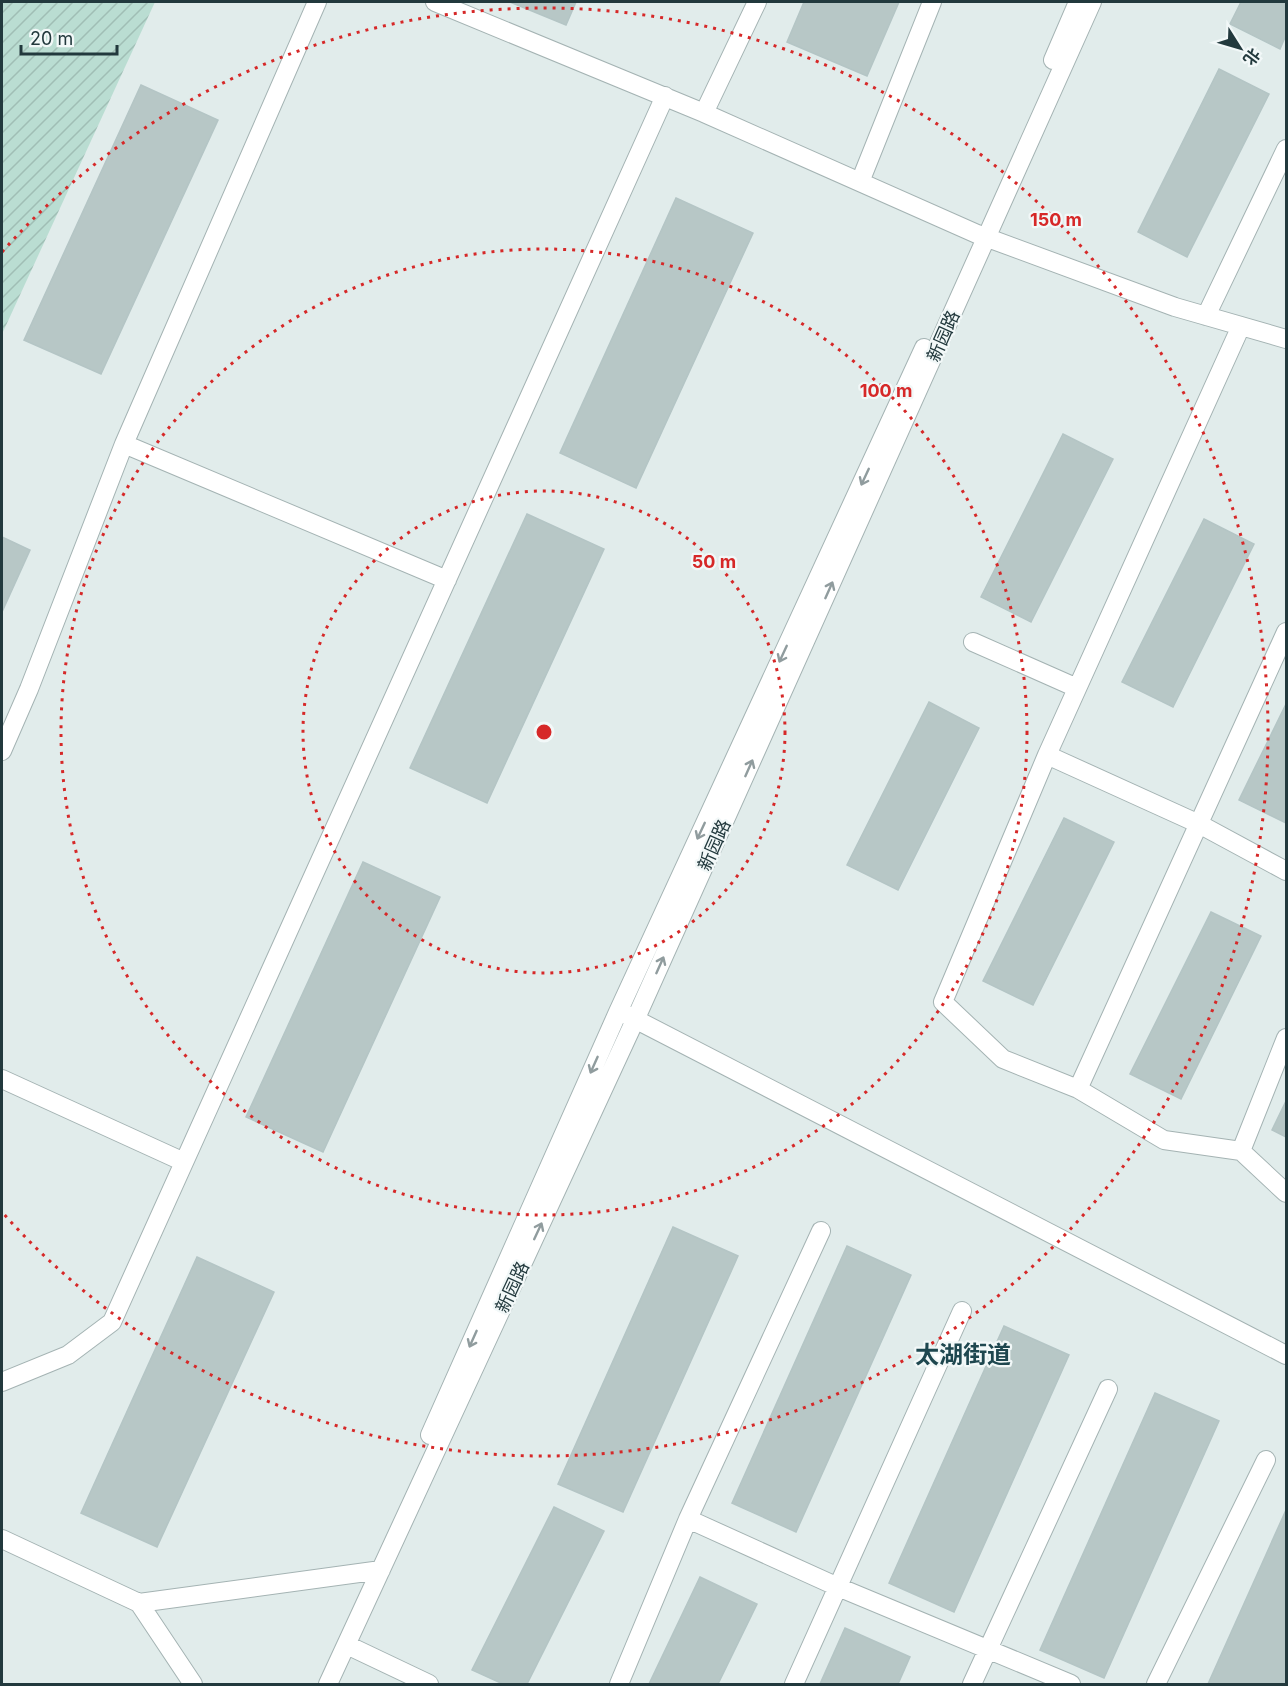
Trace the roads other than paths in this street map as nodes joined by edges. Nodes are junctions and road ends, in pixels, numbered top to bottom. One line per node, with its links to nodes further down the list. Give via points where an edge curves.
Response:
1 (316, 2): 15 (street)
2 (435, 2): 7 (street)
3 (757, 2): 8 (street)
4 (932, 2): 10 (street)
5 (1078, 2): 11 (street, 新园路)
6 (1092, 2): 11 (street, 新园路)
7 (665, 96): 8 (street); 16 (street)
8 (704, 113): 10 (street)
9 (1287, 149): 12 (street)
10 (860, 182): 11 (street)
11 (982, 236): 12 (street); 24 (street, 新园路, one-way to 24); 25 (street, 新园路, one-way to 11)
12 (1206, 316): 13 (street)
13 (1240, 326): 14 (street); 19 (street)
14 (1287, 339)
15 (124, 444): 16 (street); 20 (street)
16 (447, 580): 30 (street)
17 (1287, 632): 22 (street)
18 (974, 642): 19 (street)
19 (1077, 687): 21 (street)
20 (2, 751)
21 (1047, 755): 22 (street); 28 (street, via 943,1002 1004,1059)
22 (1199, 824): 23 (street); 28 (street)
23 (1287, 871)
24 (618, 1012): 25 (street); 40 (street, 新园路, one-way to 40)
25 (636, 1018): 34 (street); 40 (street, 新园路, one-way to 25)
26 (1287, 1038): 29 (street)
27 (2, 1080): 30 (street)
28 (1078, 1089): 29 (street, via 1164,1140)
29 (1241, 1151): 31 (street)
30 (184, 1162): 35 (street, via 112,1322 68,1355)
31 (1287, 1193)
32 (821, 1231): 38 (street)
33 (962, 1311): 41 (street)
34 (1287, 1355)
35 (2, 1382)
36 (1108, 1389): 44 (street)
37 (1266, 1460): 53 (street)
38 (688, 1519): 41 (street); 49 (street)
39 (2, 1539): 42 (street)
40 (375, 1571): 42 (street); 43 (street, 新园路); 46 (street, 新园路)
41 (838, 1587): 44 (street); 50 (street)
42 (139, 1603): 45 (street)
43 (347, 1645): 47 (street, 新园路); 48 (street)
44 (988, 1650): 51 (street); 52 (street)
45 (192, 1684)
46 (318, 1684)
47 (328, 1684)
48 (429, 1684)
49 (619, 1684)
50 (794, 1684)
51 (972, 1684)
52 (1071, 1684)
53 (1156, 1684)

